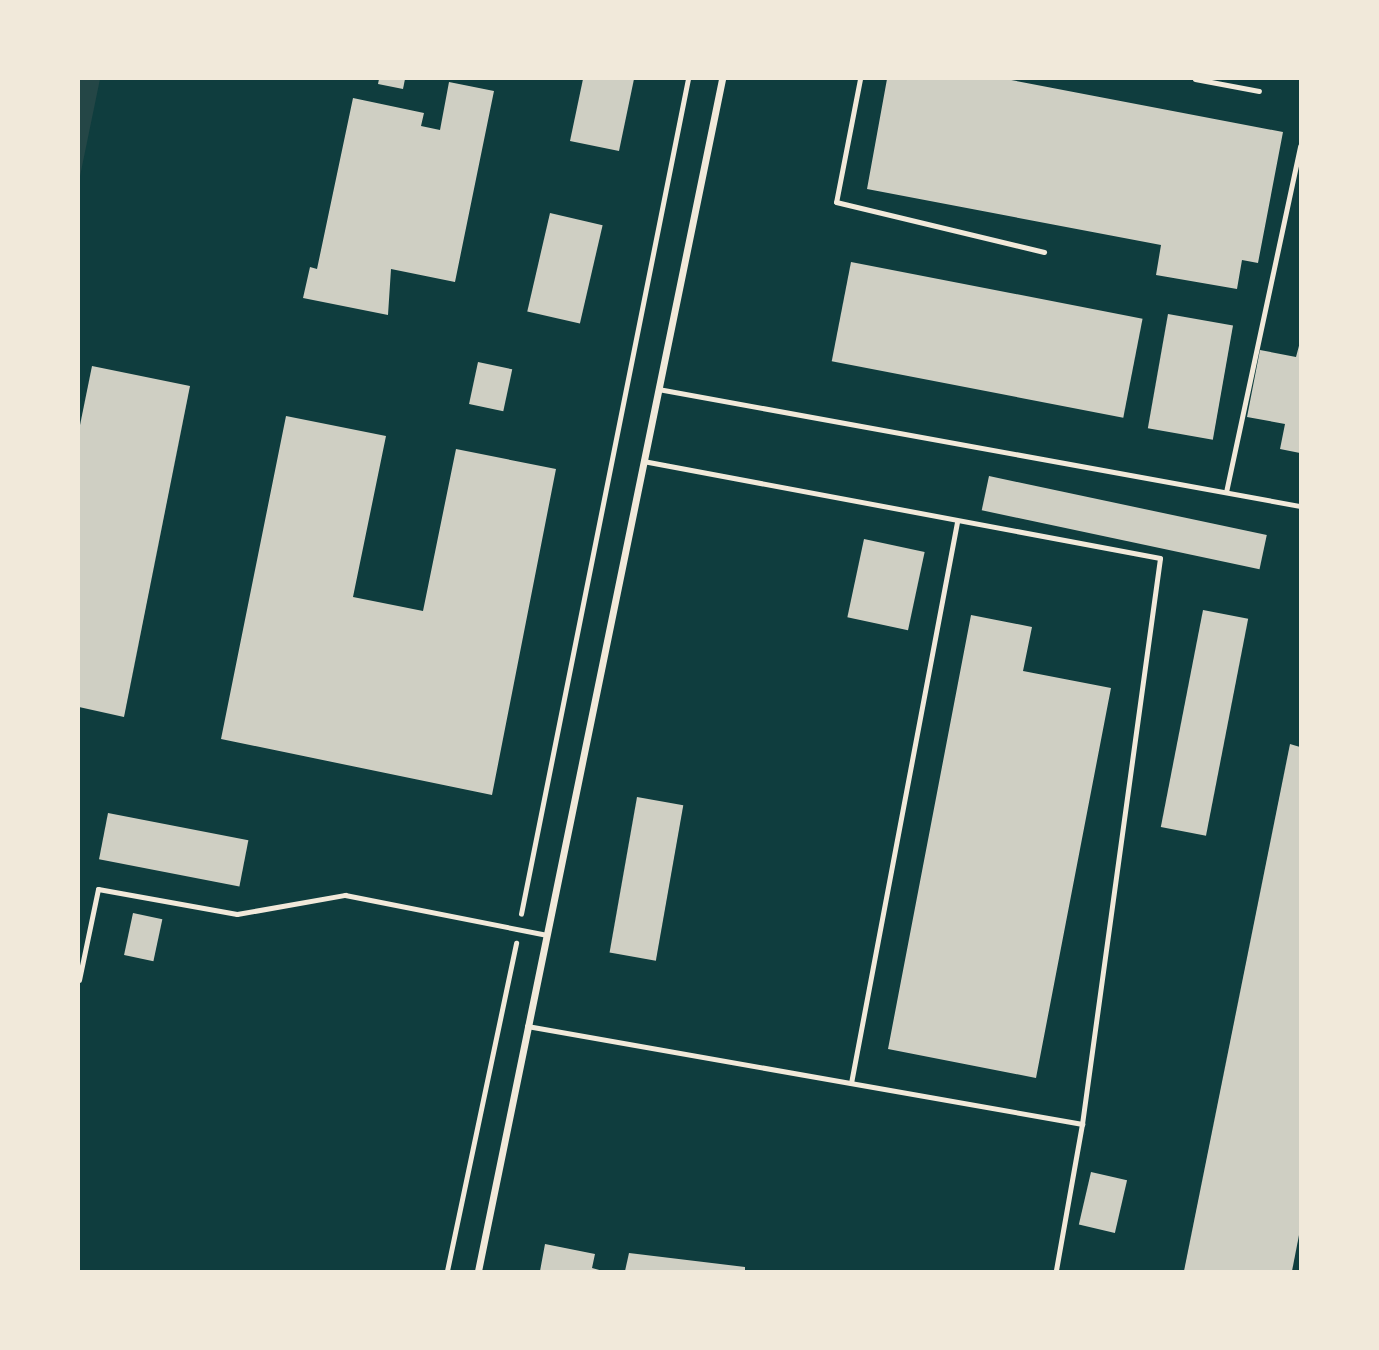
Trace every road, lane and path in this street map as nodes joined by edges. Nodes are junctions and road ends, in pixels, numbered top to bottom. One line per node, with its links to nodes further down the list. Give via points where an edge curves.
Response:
1 (688, 79): 13 (path)
2 (722, 79): 8 (street)
3 (860, 79): 7 (lane, via 836,202)
4 (1195, 79): 5 (lane)
5 (1259, 90)
6 (1300, 146): 10 (lane)
7 (1044, 252)
8 (658, 388): 9 (street); 10 (lane)
9 (643, 461): 12 (lane); 14 (street)
10 (1226, 492): 11 (lane)
11 (1300, 506)
12 (957, 522): 17 (lane); 18 (lane, via 1160,558)
13 (519, 928): 14 (lane); 15 (lane, via 345,895 237,914 98,889); 20 (path)
14 (547, 935): 16 (street)
15 (79, 980)
16 (527, 1026): 17 (lane); 21 (street)
17 (851, 1083): 18 (lane)
18 (1082, 1124): 19 (lane)
19 (1056, 1270)
20 (447, 1271)
21 (478, 1271)

